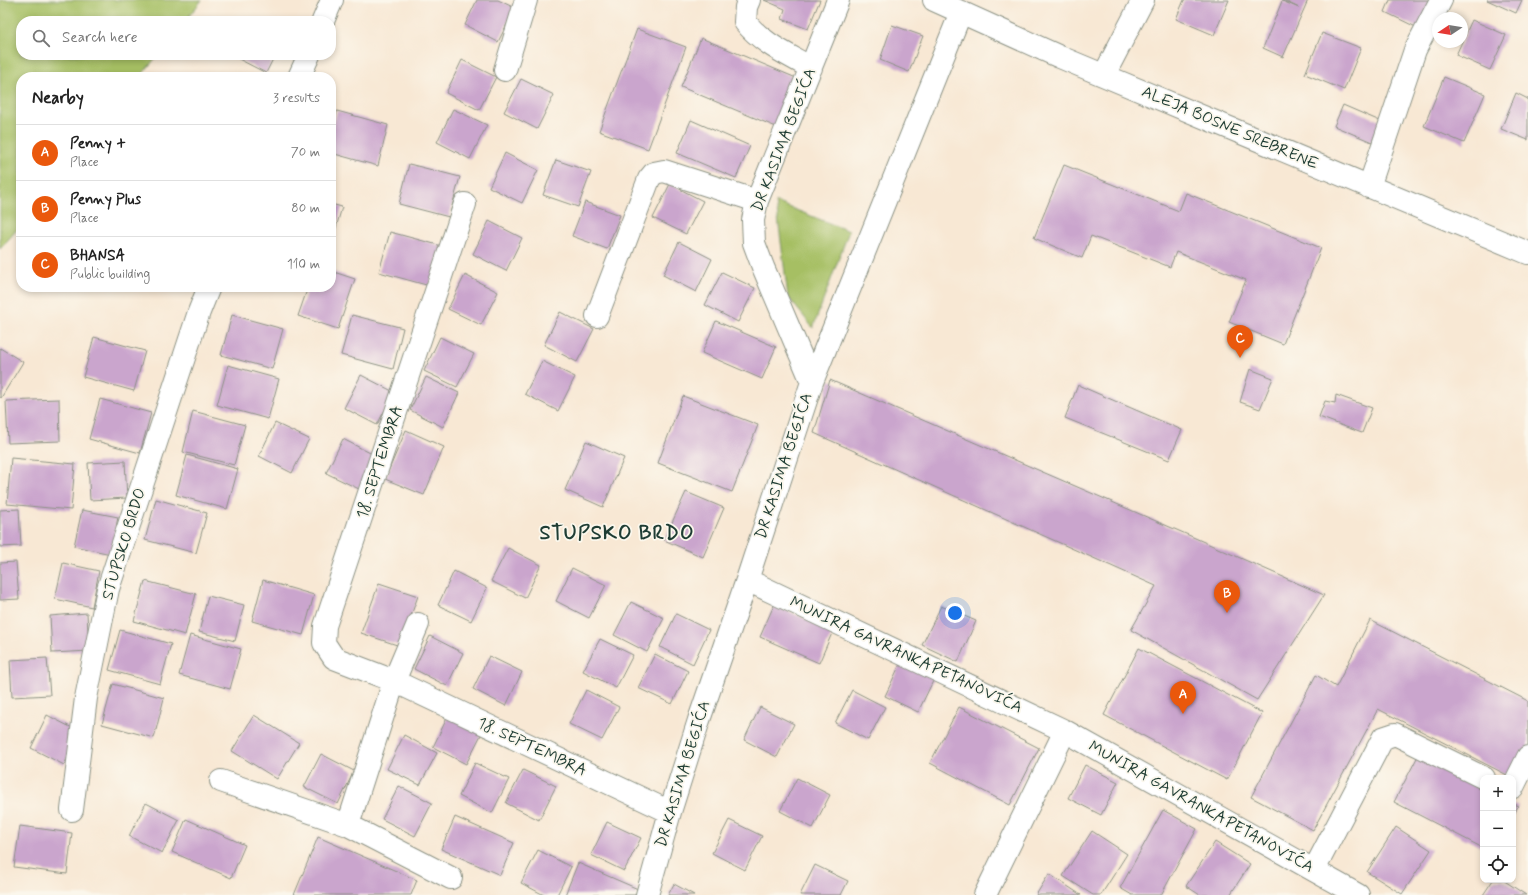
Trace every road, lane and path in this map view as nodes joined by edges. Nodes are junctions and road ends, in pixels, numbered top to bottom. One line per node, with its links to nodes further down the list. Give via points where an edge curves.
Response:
1 (332, 0): 9 (street)
2 (526, 0): 12 (street)
3 (749, 0): 11 (street, via 745,22 755,34 767,44)
4 (838, 0): 11 (street, DR KASIMA BEGIĆA)
5 (934, 0): 8 (street, ALEJA BOSNE SREBRENE)
6 (1143, 0): 14 (street)
7 (1441, 0): 15 (street, via 1415,50)
8 (961, 12): 14 (street, ALEJA BOSNE SREBRENE); 21 (street)
9 (325, 16)
10 (307, 60): 13 (street)
11 (811, 68): 16 (street, DR KASIMA BEGIĆA)
12 (505, 70)
13 (301, 72)
14 (1104, 75): 15 (street, ALEJA BOSNE SREBRENE)
15 (1369, 187): 18 (street, ALEJA BOSNE SREBRENE)
16 (757, 202): 20 (street, via 664,171 654,174 649,179); 21 (street, DR KASIMA BEGIĆA, via 754,243)
17 (466, 204): 24 (street, 18. SEPTEMBRA, via 325,626 324,643 334,658)
18 (1528, 253)
19 (207, 292): 30 (street, STUPSKO BRDO, via 108,588 86,698)
20 (597, 316)
21 (812, 382): 22 (street, DR KASIMA BEGIĆA)
22 (747, 580): 25 (street, MUNIRA GAVRANKAPETANOVIĆA); 31 (street, DR KASIMA BEGIĆA)
23 (418, 624): 24 (street)
24 (394, 681): 31 (street, 18. SEPTEMBRA); 32 (street)
25 (1064, 731): 33 (street, MUNIRA GAVRANKAPETANOVIĆA); 36 (street)
26 (1528, 758): 28 (street)
27 (1480, 776): 33 (street, via 1395,734 1383,738)
28 (1516, 780)
29 (221, 782): 32 (street)
30 (72, 810)
31 (670, 812): 35 (street, DR KASIMA BEGIĆA)
32 (348, 825): 34 (street)
33 (1314, 870): 37 (street, MUNIRA GAVRANKAPETANOVIĆA)
34 (451, 878)
35 (647, 895)
36 (985, 895)
37 (1358, 895)

